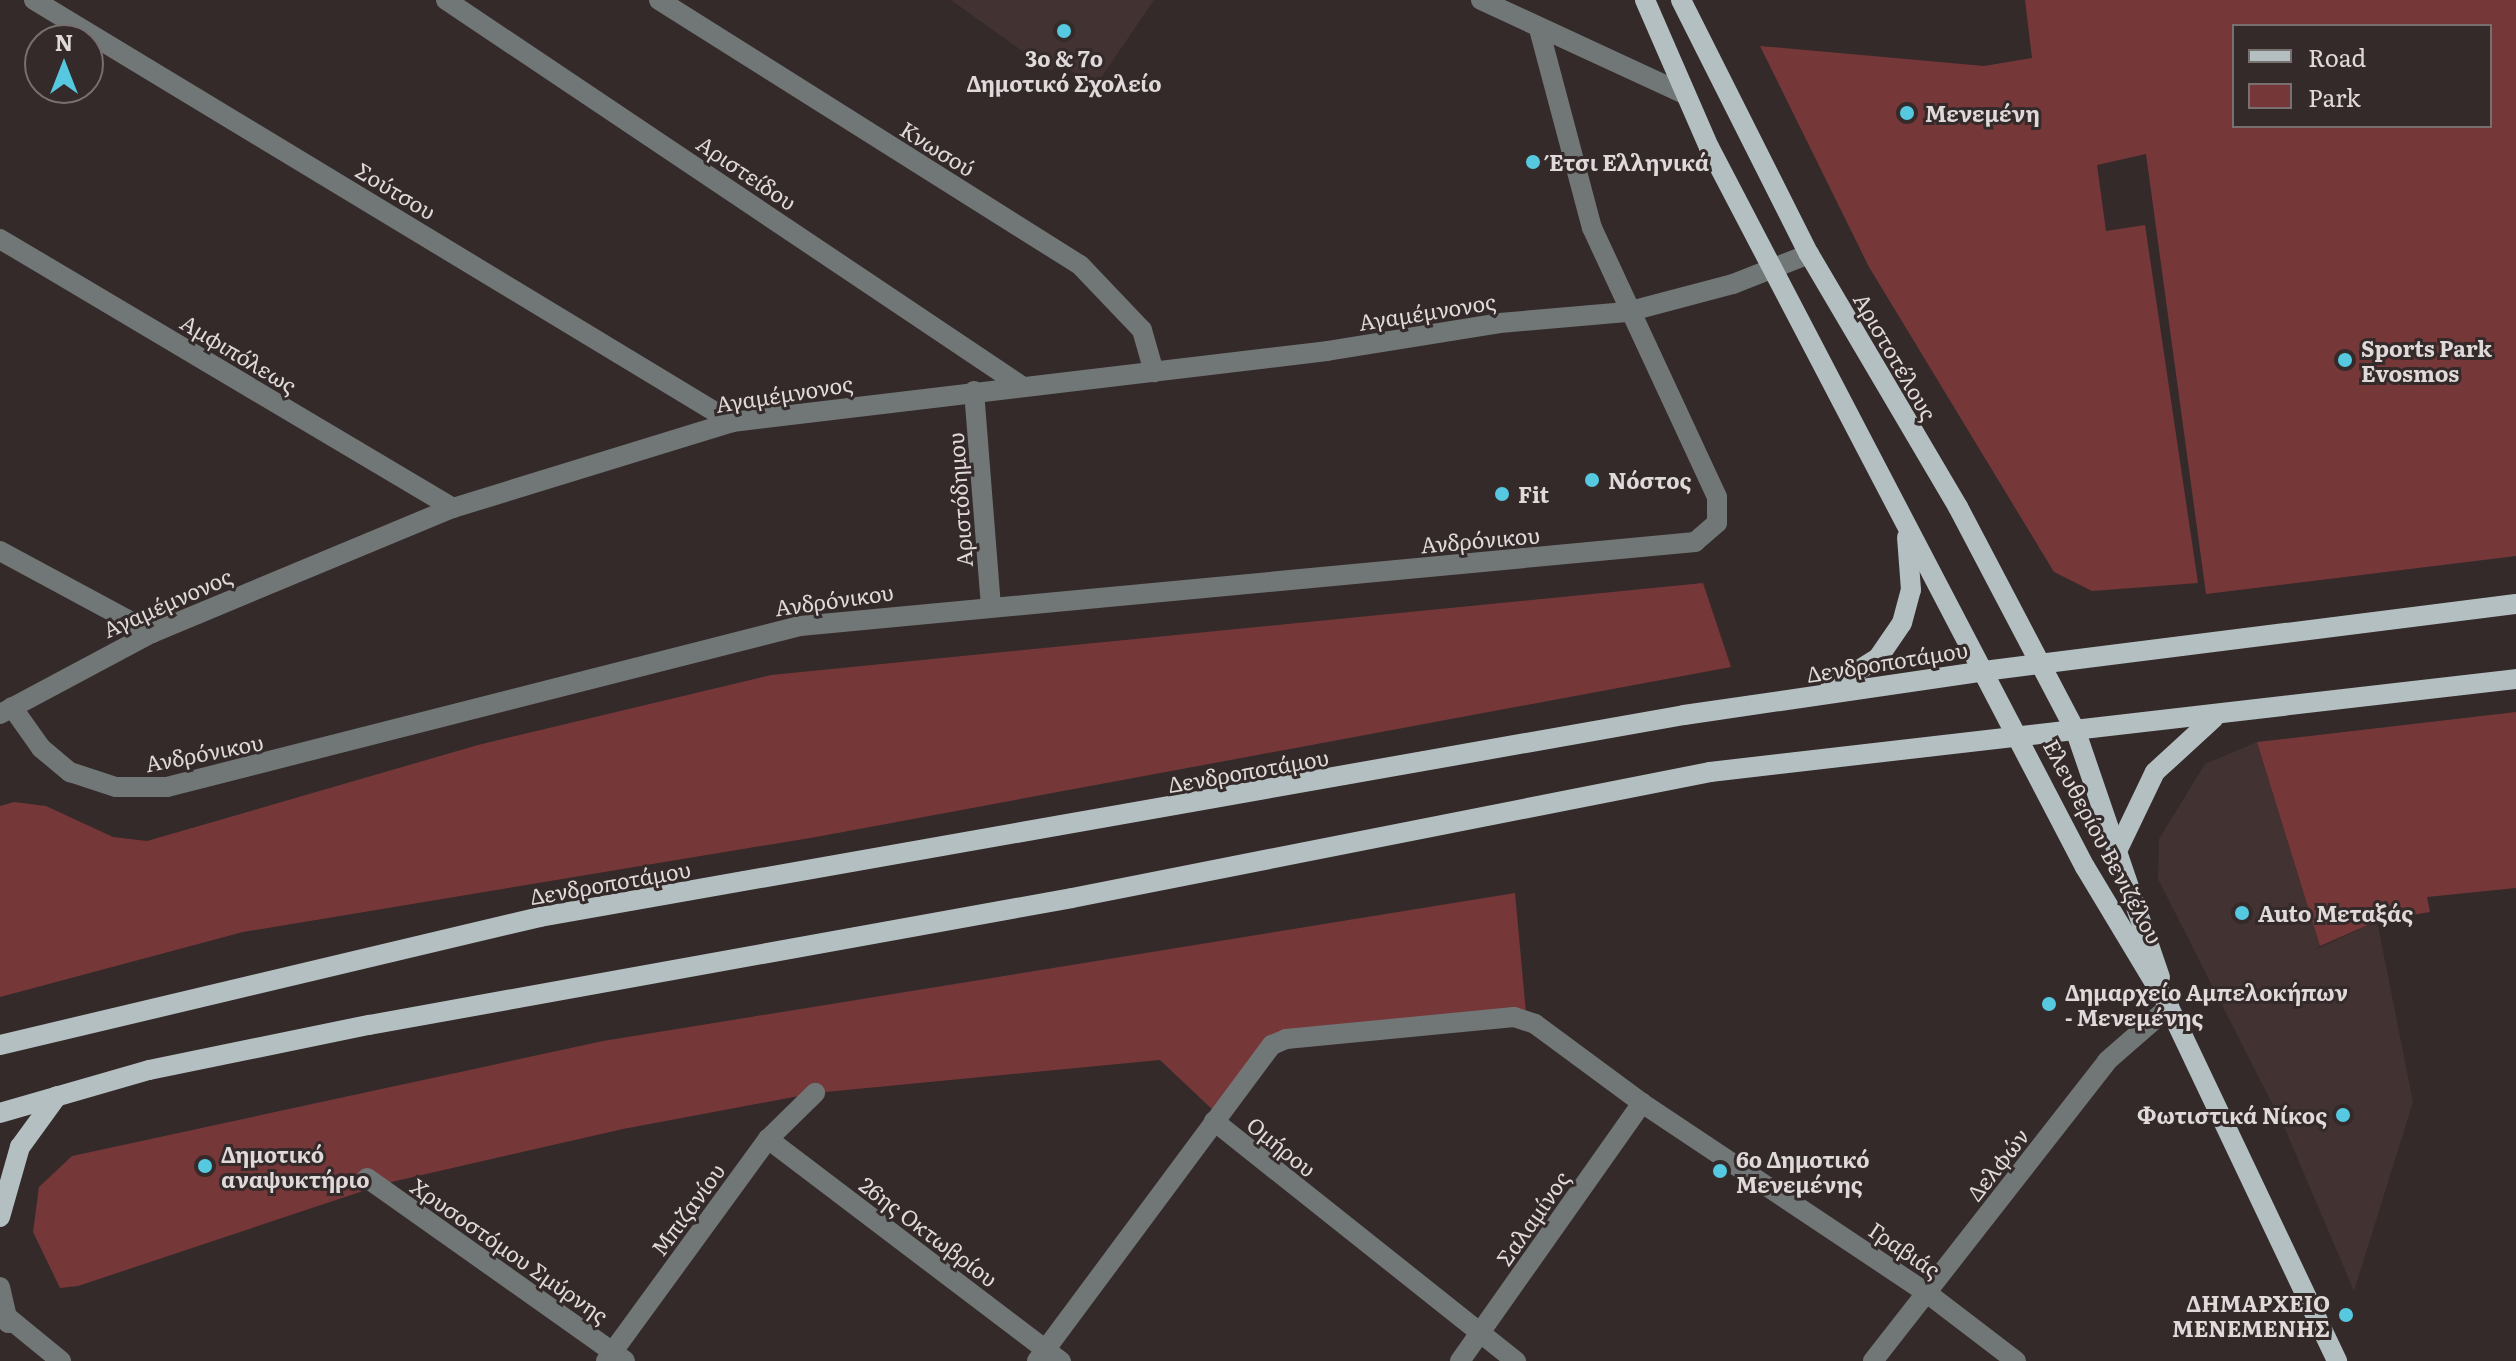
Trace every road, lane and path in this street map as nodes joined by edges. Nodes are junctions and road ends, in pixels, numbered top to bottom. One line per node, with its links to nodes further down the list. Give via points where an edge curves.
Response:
1 (34, 0): 16 (street, Σούτσου)
2 (446, 0): 14 (street, Αριστείδου)
3 (659, 0): 13 (street, Κνωσού, via 1080,265 1142,330)
4 (1481, 0): 7 (street)
5 (1645, 0): 8 (main road)
6 (1681, 0): 10 (main road, Αριστοτέλους)
7 (1540, 32): 8 (street); 12 (street, via 1592,228)
8 (1684, 94): 11 (main road)
9 (0, 239): 18 (street, Αμφιπόλεως)
10 (1809, 254): 11 (street, Αγαμέμνονος); 23 (main road, Αριστοτέλους, via 1958,507)
11 (1775, 271): 12 (street, Αγαμέμνονος); 17 (main road)
12 (1627, 312): 13 (street, Αγαμέμνονος, via 1500,323); 21 (street, Ανδρόνικου, via 1710,477 1719,510 1709,533 1666,547)
13 (1154, 372): 14 (street, Αγαμέμνονος)
14 (1020, 385): 15 (street, Αγαμέμνονος)
15 (974, 391): 16 (street, Αγαμέμνονος); 21 (street, Αριστόδημου)
16 (732, 422): 18 (street, Αγαμέμνονος)
17 (1898, 506): 24 (main road); 26 (main road, via 1911,566 1902,623 1871,665)
18 (453, 508): 22 (street, Αγαμέμνονος)
19 (0, 551): 22 (street)
20 (2516, 604): 23 (main road, Δενδροποτάμου)
21 (991, 605): 27 (street, Ανδρόνικου, via 883,615 740,639 167,787 116,787 70,772)
22 (152, 633): 27 (street, Αγαμέμνονος)
23 (2042, 663): 24 (main road, Δενδροποτάμου); 29 (main road, Αριστοτέλους)
24 (1984, 671): 26 (main road, Δενδροποτάμου); 30 (main road)
25 (2516, 679): 28 (main road)
26 (1804, 699): 33 (main road, Δενδροποτάμου, via 1671,717 540,917)
27 (6, 710)
28 (2218, 716): 29 (main road); 31 (main road, via 2155,772)
29 (2076, 732): 30 (main road); 31 (main road, Ελευθερίου Βενιζέλου)
30 (2021, 738): 32 (main road, Ελευθερίου Βενιζέλου, via 2091,878); 34 (main road, via 1852,752 1694,775 1056,901 369,1025)
31 (2119, 847): 32 (main road, Ελευθερίου Βενιζέλου)
32 (2169, 1007): 43 (street, Δελφών, via 2107,1061); 53 (main road, Ελευθερίου Βενιζέλου)
33 (0, 1045)
34 (60, 1093): 37 (main road); 41 (main road, via 20,1147)
35 (815, 1093): 39 (street, Μπιζανίου)
36 (1642, 1103): 38 (street, Γραβιάς, via 1535,1024 1514,1017 1279,1041); 43 (street, Γραβιάς); 45 (street, Σαλαμίνος)
37 (0, 1113)
38 (1214, 1121): 45 (street, Ομήρου); 46 (street, Ομήρου)
39 (768, 1139): 46 (street, 26ης Οκτωβρίου); 47 (street, Μπιζανίου)
40 (367, 1178): 47 (street, Χρυσοστόμου Σμύρνης)
41 (0, 1217)
42 (0, 1287): 44 (street)
43 (1927, 1293): 51 (street, Δελφών); 52 (street, Γραβιάς)
44 (3, 1320): 48 (street)
45 (1478, 1336): 49 (street, Σαλαμίνος); 50 (street, Ομήρου)
46 (1048, 1357)
47 (615, 1358)
48 (61, 1361)
49 (1460, 1361)
50 (1516, 1361)
51 (1873, 1361)
52 (2016, 1361)
53 (2337, 1361)

